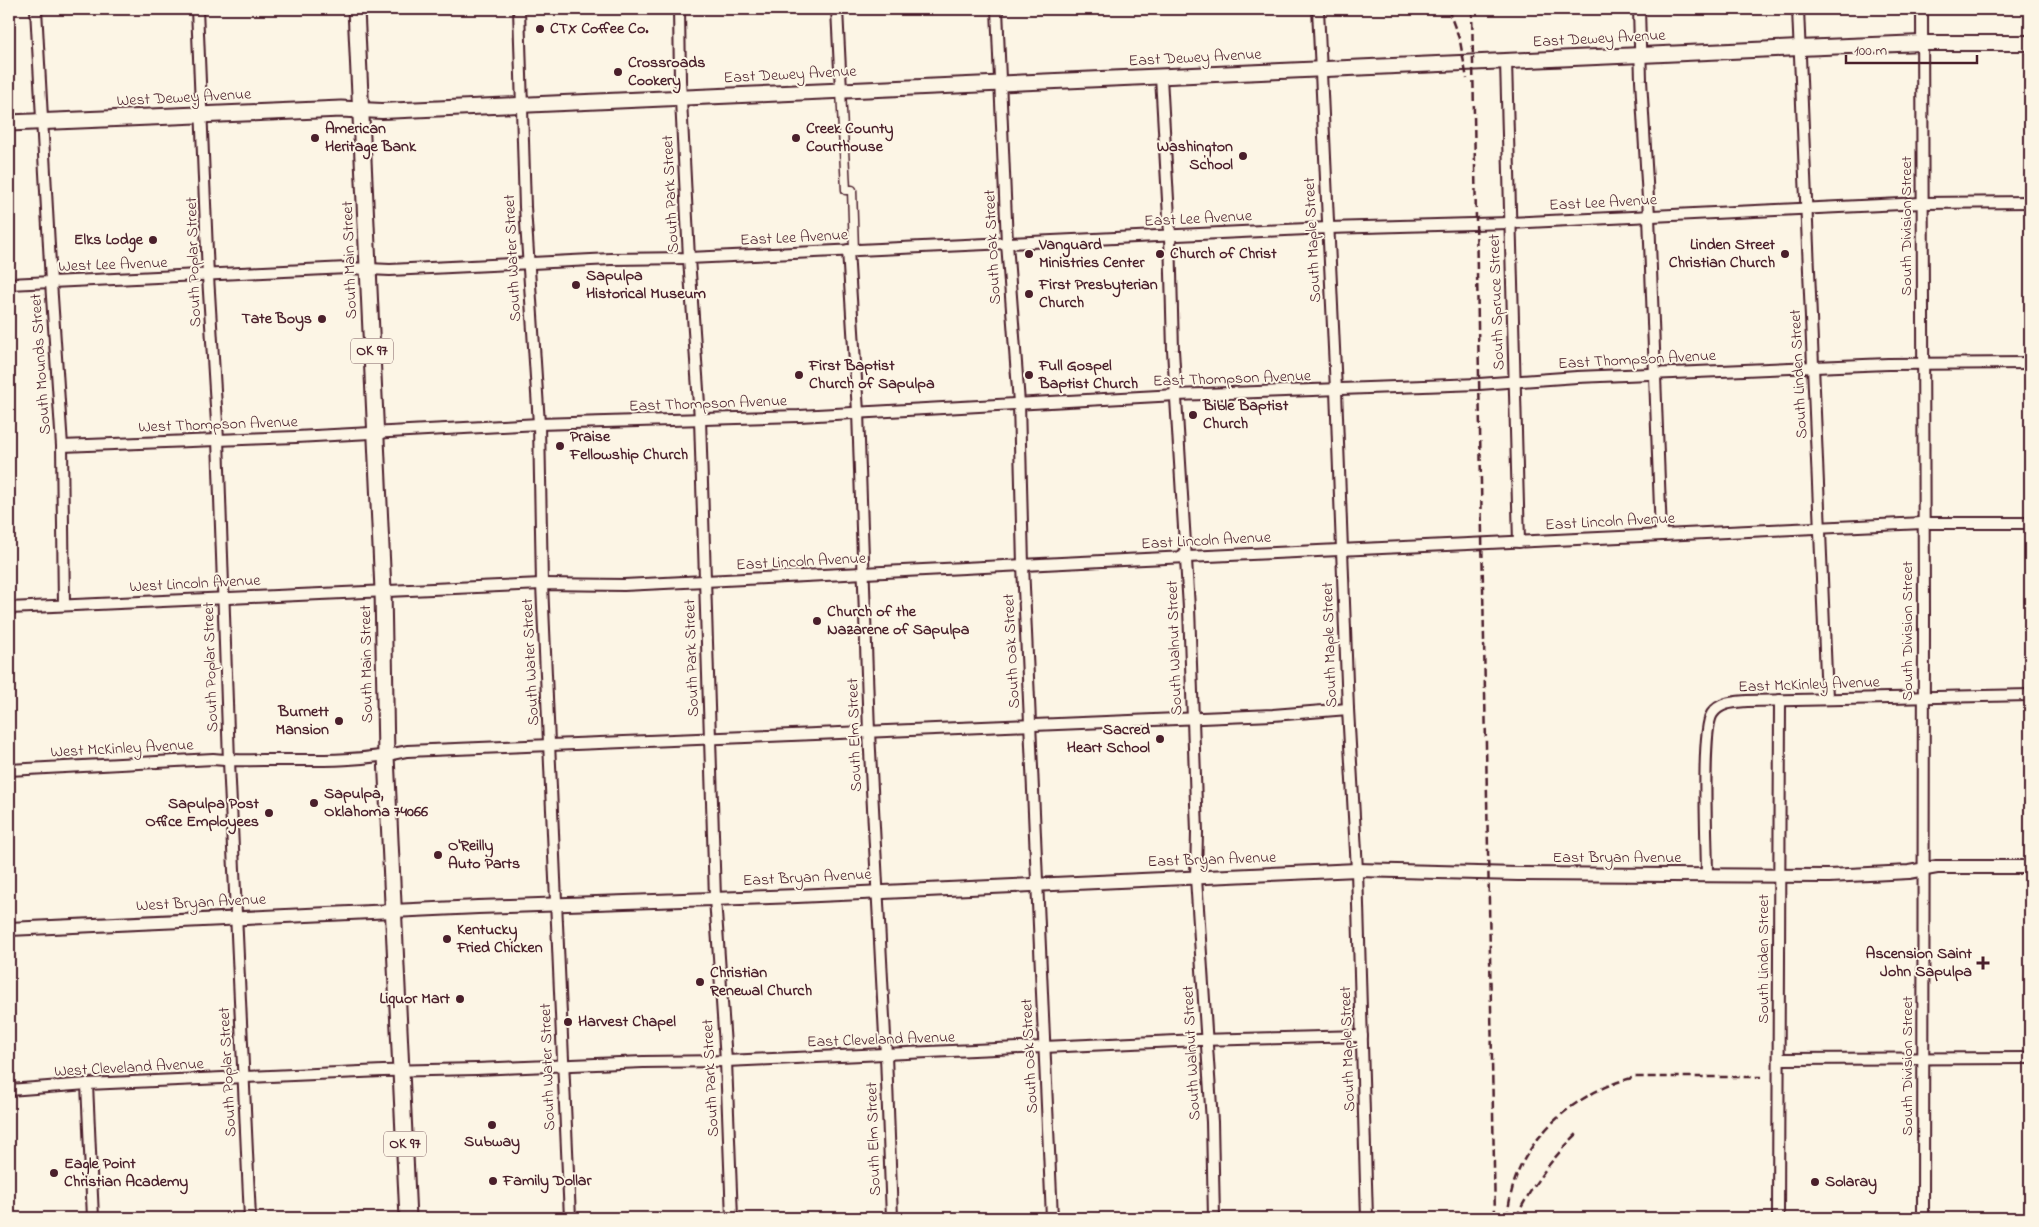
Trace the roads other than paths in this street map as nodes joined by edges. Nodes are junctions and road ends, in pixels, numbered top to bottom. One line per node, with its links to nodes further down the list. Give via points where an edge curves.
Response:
1 (36, 9): 25 (street, South Mounds Street)
2 (197, 9): 24 (street, South Poplar Street)
3 (356, 9): 23 (main road, OK 97)
4 (519, 9): 22 (street, South Water Street)
5 (679, 9): 21 (street, South Park Street)
6 (837, 9): 20 (street)
7 (997, 9): 19 (street, South Oak Street)
8 (1318, 9): 17 (street, South Maple Street)
9 (1639, 9): 15 (street)
10 (1798, 9): 14 (street, South Linden Street)
11 (1922, 9): 12 (street, South Division Street)
12 (1922, 43): 13 (main road, East Dewey Avenue); 14 (main road, East Dewey Avenue); 28 (street, South Division Street)
13 (2030, 43)
14 (1800, 48): 15 (main road, East Dewey Avenue); 29 (street, South Linden Street)
15 (1640, 55): 16 (main road, East Dewey Avenue); 30 (street)
16 (1506, 61): 17 (main road, East Dewey Avenue); 31 (street, South Spruce Street)
17 (1320, 70): 18 (main road, East Dewey Avenue); 32 (street, South Maple Street)
18 (1161, 77): 19 (main road, East Dewey Avenue); 33 (street, South Walnut Street)
19 (1000, 84): 20 (main road, East Dewey Avenue); 34 (street, South Oak Street)
20 (841, 90): 21 (main road, East Dewey Avenue); 35 (street, South Elm Street, via 846,190 852,190)
21 (681, 97): 22 (main road, East Dewey Avenue); 36 (street, South Park Street)
22 (521, 104): 23 (main road, East Dewey Avenue); 37 (street, South Water Street)
23 (361, 110): 24 (main road, West Dewey Avenue); 38 (main road, South Main Street / OK 97)
24 (200, 114): 25 (main road, West Dewey Avenue); 39 (street, South Poplar Street)
25 (41, 121): 26 (main road, West Dewey Avenue); 40 (street, South Mounds Street)
26 (9, 123)
27 (2030, 202): 28 (street, East Lee Avenue)
28 (1922, 203): 29 (street, East Lee Avenue); 42 (street, South Division Street)
29 (1807, 209): 30 (street, East Lee Avenue); 44 (street, South Linden Street)
30 (1649, 216): 31 (street, East Lee Avenue); 45 (street)
31 (1510, 222): 32 (street, East Lee Avenue); 46 (street, South Spruce Street)
32 (1328, 228): 33 (street, East Lee Avenue); 47 (street, South Maple Street)
33 (1170, 236): 34 (street, East Lee Avenue); 48 (street, South Walnut Street)
34 (1007, 243): 35 (street, East Lee Avenue); 49 (street, South Oak Street)
35 (851, 250): 36 (street, East Lee Avenue); 50 (street, South Elm Street)
36 (689, 258): 37 (street, East Lee Avenue); 51 (street, South Park Street)
37 (529, 262): 38 (street, East Lee Avenue); 52 (street, South Water Street)
38 (368, 269): 39 (street, West Lee Avenue); 53 (main road, South Main Street / OK 97)
39 (208, 276): 40 (street, West Lee Avenue); 54 (street, South Poplar Street)
40 (50, 282): 41 (street, West Lee Avenue); 55 (street, South Mounds Street)
41 (9, 284)
42 (1922, 363): 43 (street, East Thompson Avenue); 44 (street, East Thompson Avenue); 56 (street, South Division Street)
43 (2030, 363)
44 (1814, 368): 45 (street, East Thompson Avenue); 58 (street, South Linden Street)
45 (1655, 375): 46 (street, East Thompson Avenue); 59 (street)
46 (1514, 382): 47 (street, East Thompson Avenue); 60 (street, South Spruce Street)
47 (1336, 390): 48 (street, East Thompson Avenue); 61 (street, South Maple Street)
48 (1176, 396): 49 (street, East Thompson Avenue); 62 (street, South Walnut Street)
49 (1019, 404): 50 (street, East Thompson Avenue); 63 (street, South Oak Street)
50 (858, 412): 51 (street, East Thompson Avenue); 64 (street, South Elm Street)
51 (700, 419): 52 (street, East Thompson Avenue); 65 (street, South Park Street)
52 (539, 424): 53 (street, East Thompson Avenue); 66 (street, South Water Street)
53 (376, 432): 54 (street, West Thompson Avenue); 67 (main road, South Main Street / OK 97)
54 (218, 439): 55 (street, West Thompson Avenue); 68 (street, South Poplar Street)
55 (62, 446): 69 (street, South Mounds Street)
56 (1924, 523): 57 (street, East Lincoln Avenue); 58 (street, East Lincoln Avenue); 72 (street, South Division Street)
57 (2030, 524)
58 (1821, 529): 59 (street, East Lincoln Avenue); 73 (street, South Linden Street)
59 (1661, 534): 60 (street, East Lincoln Avenue)
60 (1519, 542): 61 (street, East Lincoln Avenue)
61 (1341, 549): 62 (street, East Lincoln Avenue); 75 (street, South Maple Street)
62 (1186, 557): 63 (street, East Lincoln Avenue); 76 (street, South Walnut Street)
63 (1023, 565): 64 (street, East Lincoln Avenue); 77 (street, South Oak Street)
64 (864, 574): 65 (street, East Lincoln Avenue); 78 (street, South Elm Street)
65 (705, 581): 66 (street, East Lincoln Avenue, via 624,586); 79 (street, South Park Street)
66 (542, 584): 67 (street, East Lincoln Avenue); 80 (street, South Water Street)
67 (383, 590): 68 (street, West Lincoln Avenue); 81 (main road, South Main Street / OK 97)
68 (223, 598): 69 (street, West Lincoln Avenue); 82 (street, South Poplar Street)
69 (64, 605): 70 (street, West Lincoln Avenue)
70 (9, 608)
71 (2030, 695): 72 (street, East McKinley Avenue)
72 (1923, 696): 73 (street, East McKinley Avenue); 86 (street, South Division Street)
73 (1827, 698): 74 (street, East McKinley Avenue)
74 (1780, 700): 87 (street, East McKinley Avenue, via 1730,703 1712,714 1706,736); 88 (street, South Linden Street)
75 (1348, 709): 76 (street); 85 (street, South Maple Street)
76 (1193, 718): 77 (street); 89 (street, South Walnut Street)
77 (1030, 724): 78 (street); 90 (street, South Oak Street)
78 (869, 732): 79 (street); 91 (street, South Elm Street)
79 (710, 739): 80 (street); 92 (street, South Park Street)
80 (550, 743): 81 (street, via 407,751); 93 (street, South Water Street)
81 (386, 756): 82 (street, West McKinley Avenue); 94 (main road, South Main Street / OK 97)
82 (229, 761): 83 (street, West McKinley Avenue, via 213,759); 95 (street, South Poplar Street)
83 (9, 770)
84 (2030, 867): 86 (street, East Bryan Avenue, via 1937,867)
85 (1357, 870): 87 (street, East Bryan Avenue); 89 (street, East Bryan Avenue); 97 (street, South Maple Street)
86 (1924, 870): 88 (street, East Bryan Avenue); 101 (street, South Division Street)
87 (1707, 875): 88 (street, East Bryan Avenue)
88 (1779, 875): 103 (street, South Linden Street)
89 (1196, 878): 90 (street, East Bryan Avenue); 98 (street, South Walnut Street)
90 (1036, 884): 91 (street, East Bryan Avenue); 99 (street, South Oak Street)
91 (876, 891): 92 (street, East Bryan Avenue); 100 (street, South Elm Street)
92 (716, 898): 93 (street, East Bryan Avenue); 104 (street, South Park Street)
93 (556, 904): 94 (street, East Bryan Avenue); 105 (street, South Water Street)
94 (394, 911): 95 (street, West Bryan Avenue); 106 (main road, South Main Street / OK 97)
95 (237, 918): 96 (street, West Bryan Avenue); 107 (street, South Poplar Street)
96 (9, 929)
97 (1362, 1036): 98 (street, East Cleveland Avenue); 118 (street, South Maple Street)
98 (1207, 1040): 99 (street, East Cleveland Avenue); 117 (street, South Walnut Street)
99 (1045, 1048): 100 (street, East Cleveland Avenue); 116 (street, South Oak Street)
100 (886, 1055): 104 (street, East Cleveland Avenue); 115 (street, South Elm Street)
101 (1923, 1058): 102 (street); 103 (street); 120 (street, South Division Street)
102 (2030, 1058)
103 (1778, 1059): 119 (street, South Linden Street)
104 (726, 1061): 105 (street, East Cleveland Avenue); 114 (street, South Park Street)
105 (563, 1065): 106 (street, East Cleveland Avenue); 113 (street, South Water Street)
106 (401, 1070): 107 (street, West Cleveland Avenue); 112 (main road, South Main Street / OK 97)
107 (244, 1078): 108 (street, West Cleveland Avenue); 111 (street, South Poplar Street)
108 (87, 1084): 109 (street, West Cleveland Avenue); 110 (street)
109 (9, 1090)
110 (93, 1218)
111 (250, 1218)
112 (408, 1218)
113 (570, 1218)
114 (732, 1218)
115 (892, 1218)
116 (1052, 1218)
117 (1214, 1218)
118 (1368, 1218)
119 (1778, 1218)
120 (1922, 1218)

